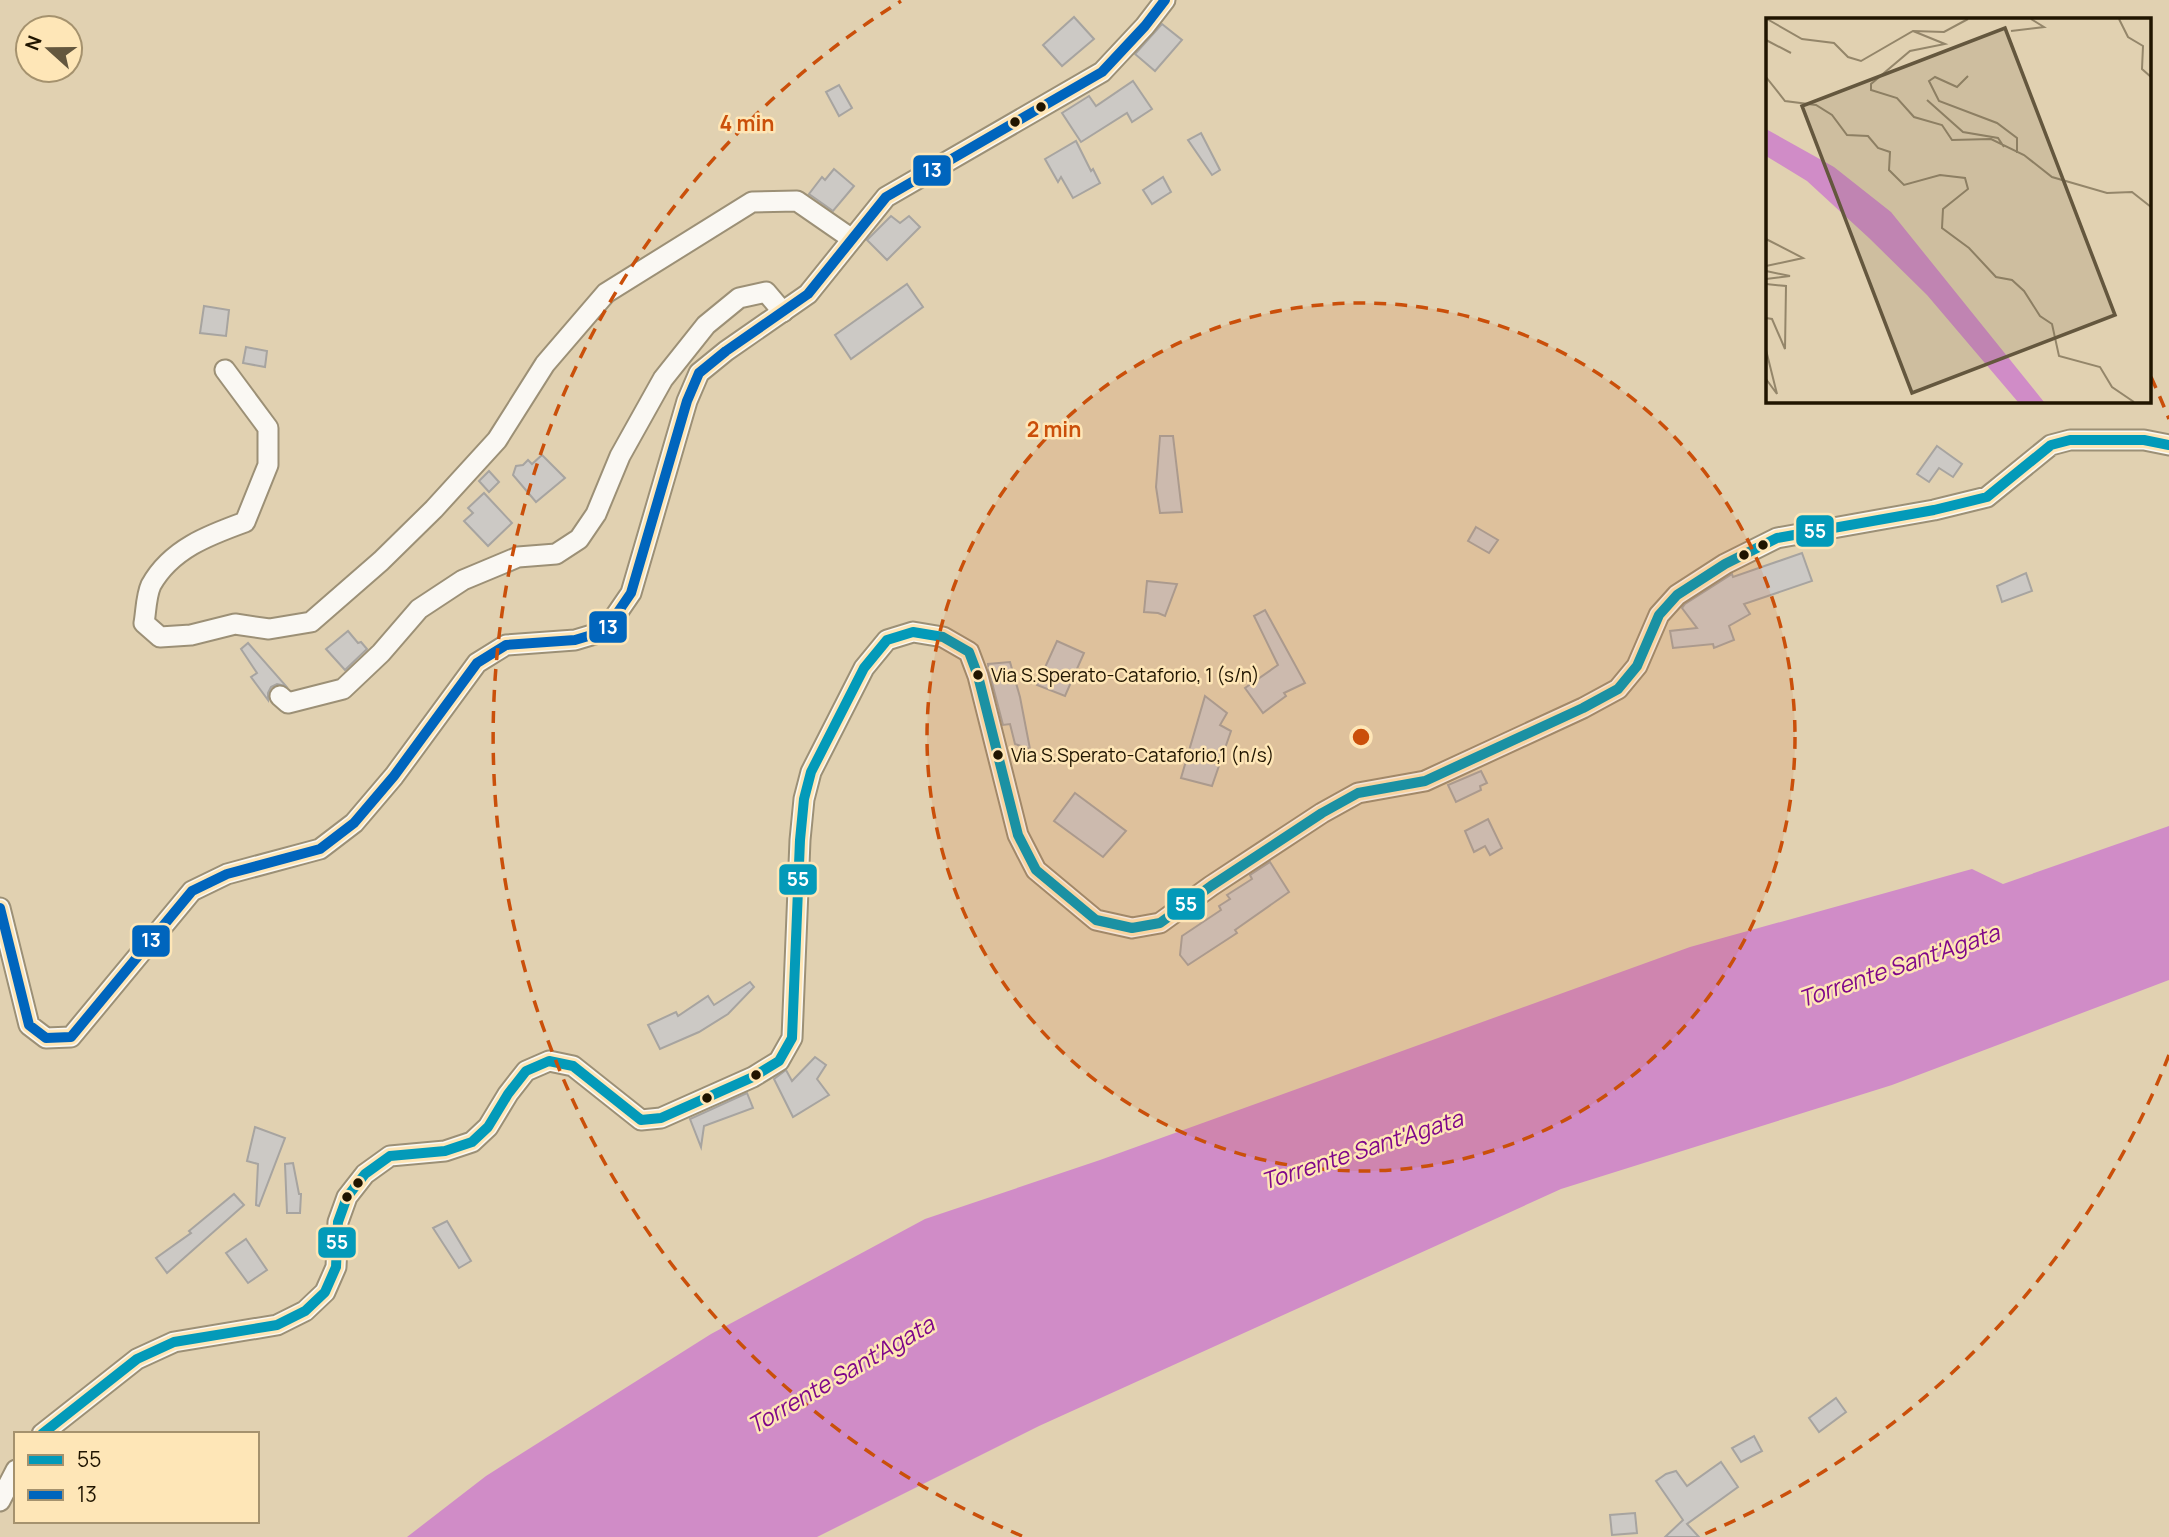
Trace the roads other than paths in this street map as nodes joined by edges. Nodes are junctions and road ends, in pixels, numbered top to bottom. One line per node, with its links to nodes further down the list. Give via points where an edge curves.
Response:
1 (1165, 0): 2 (street, via 1102,72 886,197)
2 (852, 239): 3 (street, via 808,294); 4 (street, via 797,201 752,202 606,293 545,364 497,440 434,509 311,622 269,629 236,624 191,635 160,636 144,623 150,587 172,558 202,537 245,522 268,465 268,428)
3 (783, 312): 6 (street, via 766,292 739,298 706,325 663,379 579,539 556,554 518,557 463,580 419,609 344,690 288,703); 7 (street, via 699,373 631,593 605,631 575,640 506,645 477,663 354,823 320,849 227,874 192,891 71,1037 46,1038 29,1026)
4 (225, 370)
5 (2169, 445): 8 (street, via 2144,440 2070,440 2051,445 1987,497 1777,538 1677,595 1659,615 1637,666 1618,689 1425,781 1358,793 1160,923 1132,928 1096,920 1036,870 1018,835 969,652 943,637 913,632 887,640 864,668 811,772 803,799 792,1038 779,1061 661,1118 641,1120 573,1066 548,1061 526,1071 488,1128 472,1142 445,1151 390,1156 365,1174 347,1197 338,1222 336,1267 325,1292 305,1311 277,1325 174,1342 137,1359)
6 (280, 696)
7 (0, 908)
8 (45, 1432)
9 (14, 1474): 10 (street)
10 (0, 1501)

